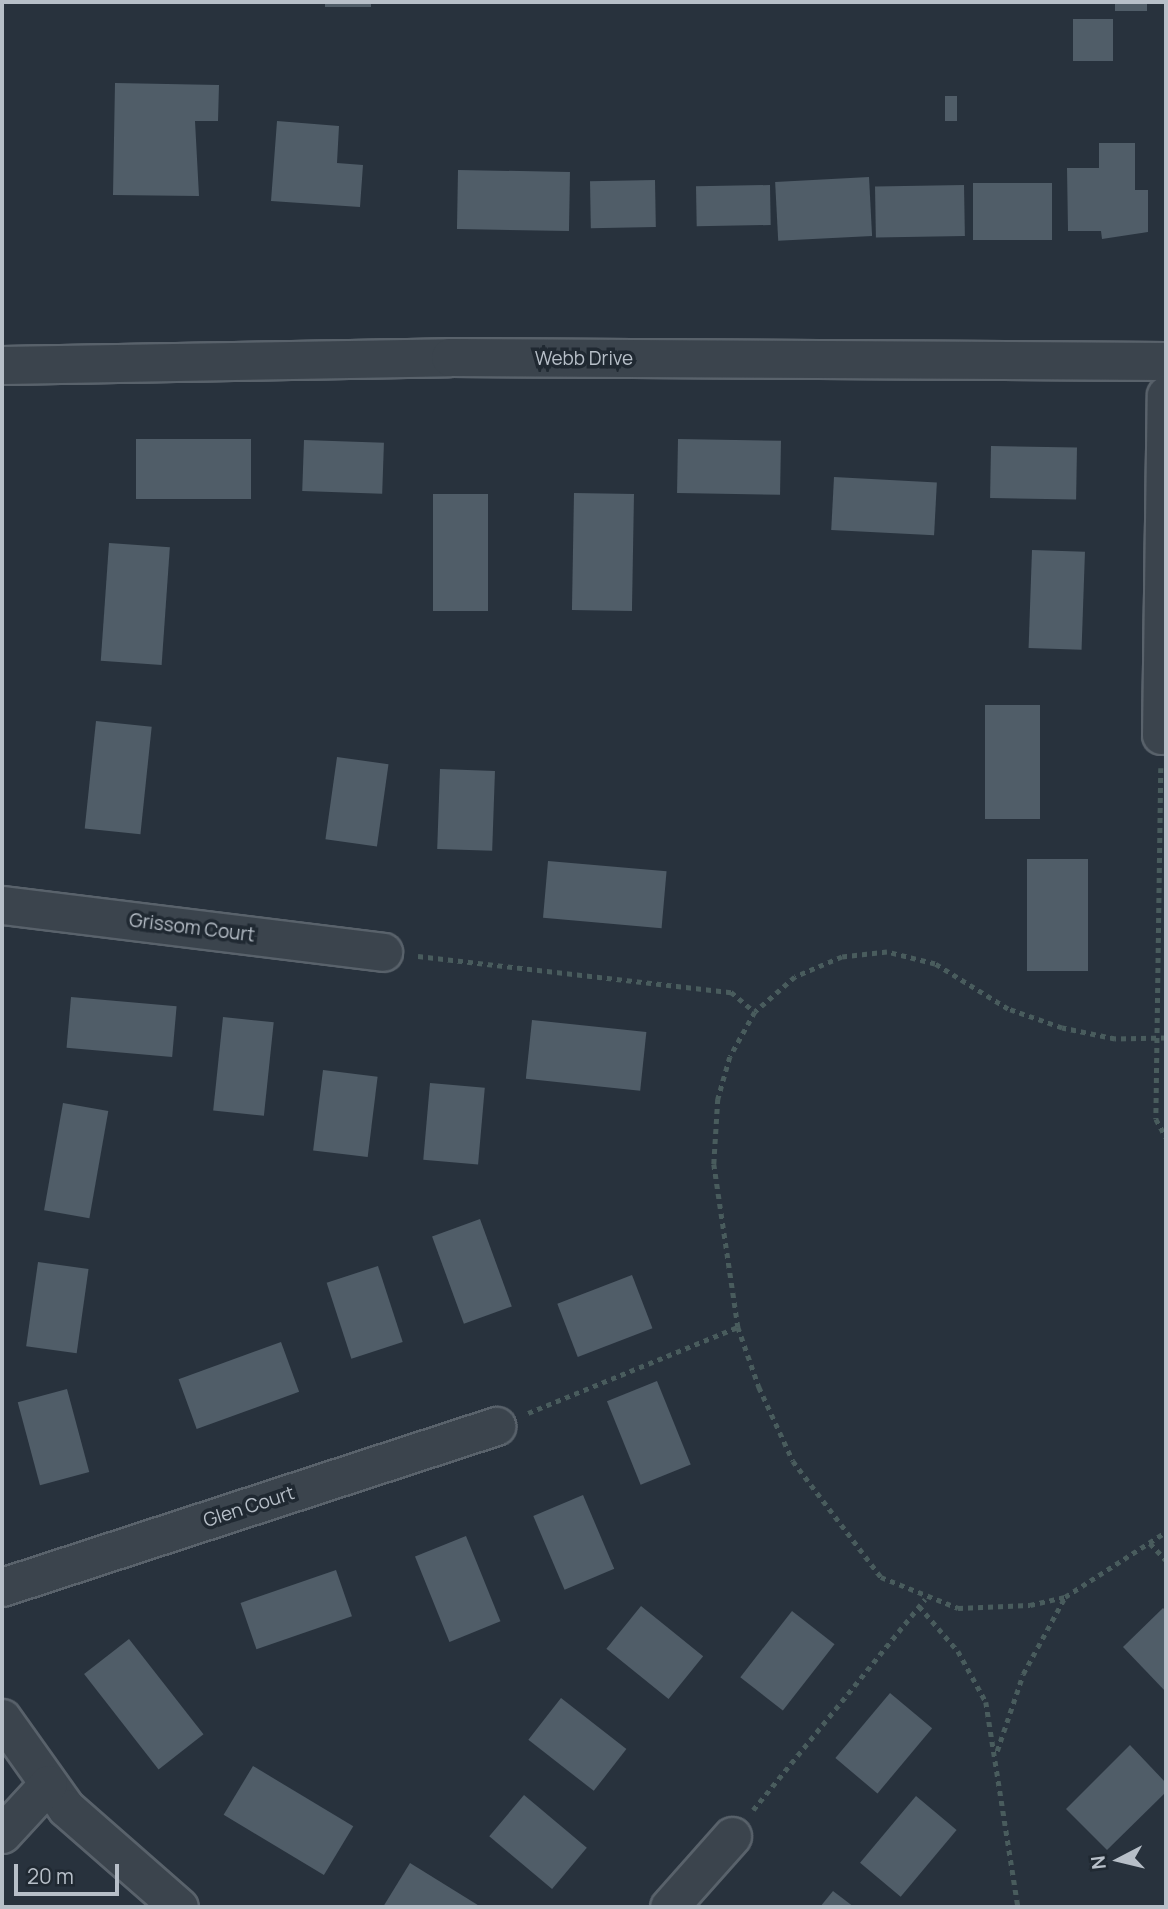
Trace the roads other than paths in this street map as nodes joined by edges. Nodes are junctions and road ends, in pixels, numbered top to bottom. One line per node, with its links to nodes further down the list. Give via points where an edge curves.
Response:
1 (1166, 360): 2 (street, Webb Drive, via 450,357)
2 (2, 365)
3 (1166, 395): 4 (street)
4 (1161, 735)
5 (2, 905): 6 (street, Grissom Court)
6 (383, 952)
7 (496, 1426): 8 (street, Glen Court)
8 (2, 1587)
9 (2, 1718): 10 (street)
10 (48, 1784): 11 (street); 13 (street, via 120,1861)
11 (2, 1834)
12 (732, 1836): 14 (street)
13 (179, 1907)
14 (669, 1907)

